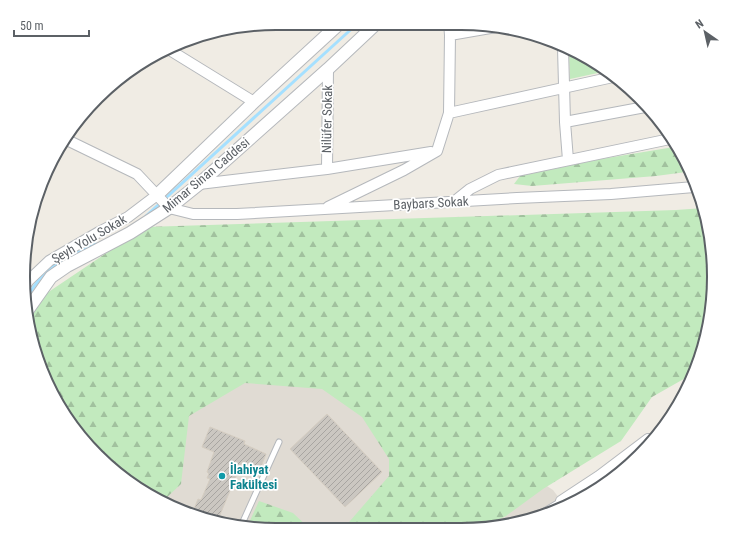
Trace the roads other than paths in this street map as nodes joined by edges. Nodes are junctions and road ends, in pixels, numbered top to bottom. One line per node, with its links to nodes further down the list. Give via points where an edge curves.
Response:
1 (332, 30): 11 (street, Mimar Sinan Caddesi)
2 (370, 30): 8 (street, Mimar Sinan Caddesi)
3 (450, 30): 5 (street)
4 (474, 31): 5 (street)
5 (450, 35): 13 (street)
6 (174, 52): 11 (street)
7 (563, 52): 10 (street)
8 (328, 69): 19 (street, Nilüfer Sokak); 20 (street, Mimar Sinan Caddesi)
9 (607, 78): 10 (street)
10 (564, 88): 13 (street); 14 (street)
11 (254, 102): 22 (street, Mimar Sinan Caddesi)
12 (640, 108): 14 (street)
13 (449, 112): 17 (street)
14 (565, 122): 18 (street)
15 (665, 140): 18 (street)
16 (71, 142): 22 (street, via 137,174)
17 (437, 151): 19 (street); 25 (street)
18 (568, 160): 23 (street, via 498,175 470,189)
19 (326, 169): 20 (street)
20 (199, 184): 24 (street, Mimar Sinan Caddesi)
21 (690, 187): 23 (street, Baybars Sokak, via 611,194)
22 (157, 194): 24 (street); 26 (street, Şeyh Yolu Sokak, via 128,217)
23 (455, 201): 25 (street, Baybars Sokak)
24 (169, 208): 25 (street, Baybars Sokak, via 193,214); 27 (street, Mimar Sinan Caddesi, via 51,277)
25 (323, 209)
26 (30, 273)
27 (32, 304)
28 (279, 442): 34 (lane)
29 (642, 444): 30 (street)
30 (598, 476): 31 (street); 32 (street)
31 (602, 478)
32 (561, 501): 33 (lane)
33 (558, 503)
34 (243, 521)

